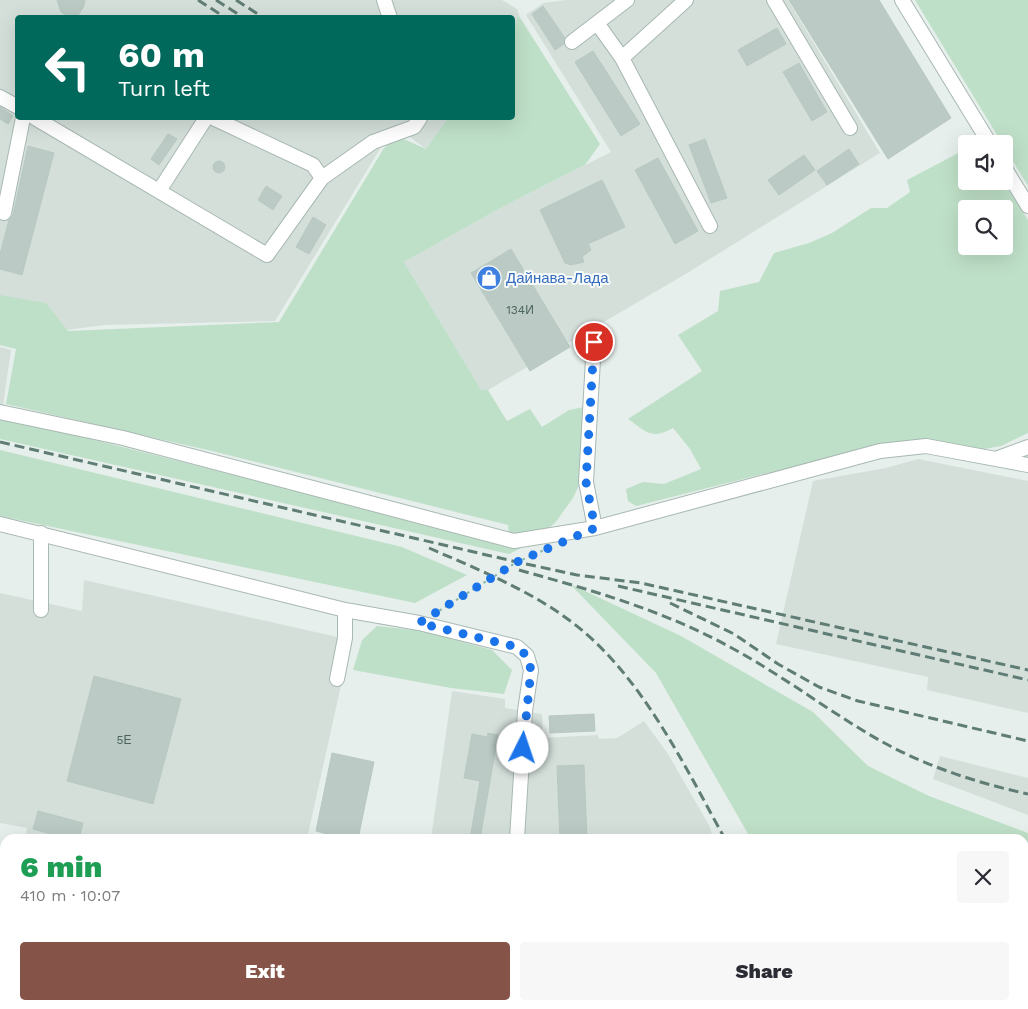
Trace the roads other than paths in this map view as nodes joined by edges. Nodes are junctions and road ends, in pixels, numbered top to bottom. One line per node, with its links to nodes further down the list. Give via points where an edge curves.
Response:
1 (384, 0): 6 (street)
2 (627, 0): 7 (street)
3 (686, 0): 9 (street)
4 (774, 0): 17 (street)
5 (902, 0): 18 (street)
6 (389, 15)
7 (598, 23): 8 (street); 9 (street)
8 (572, 42)
9 (622, 58): 24 (street)
10 (0, 97): 11 (street)
11 (15, 105)
12 (23, 120): 23 (street)
13 (38, 120): 21 (street)
14 (205, 120): 21 (street)
15 (217, 120): 19 (street, via 314,165)
16 (419, 120): 19 (street, via 414,127 373,142)
17 (850, 128)
18 (984, 135)
19 (322, 178): 21 (street, via 267,255)
20 (1013, 182): 22 (street)
21 (159, 191)
22 (1028, 206)
23 (4, 213)
24 (710, 226)
25 (594, 342): 31 (street, via 586,482)
26 (0, 412): 31 (street, via 124,438 514,541)
27 (1028, 447): 28 (street)
28 (997, 458): 29 (street); 31 (street, via 926,446 880,451)
29 (1028, 465)
30 (0, 524): 32 (street)
31 (595, 528)
32 (41, 533): 33 (street); 34 (street)
33 (41, 610)
34 (345, 610): 35 (street, via 345,638); 36 (street, via 419,623 517,647 527,656 531,670 525,711)
35 (336, 679)
36 (517, 834)

